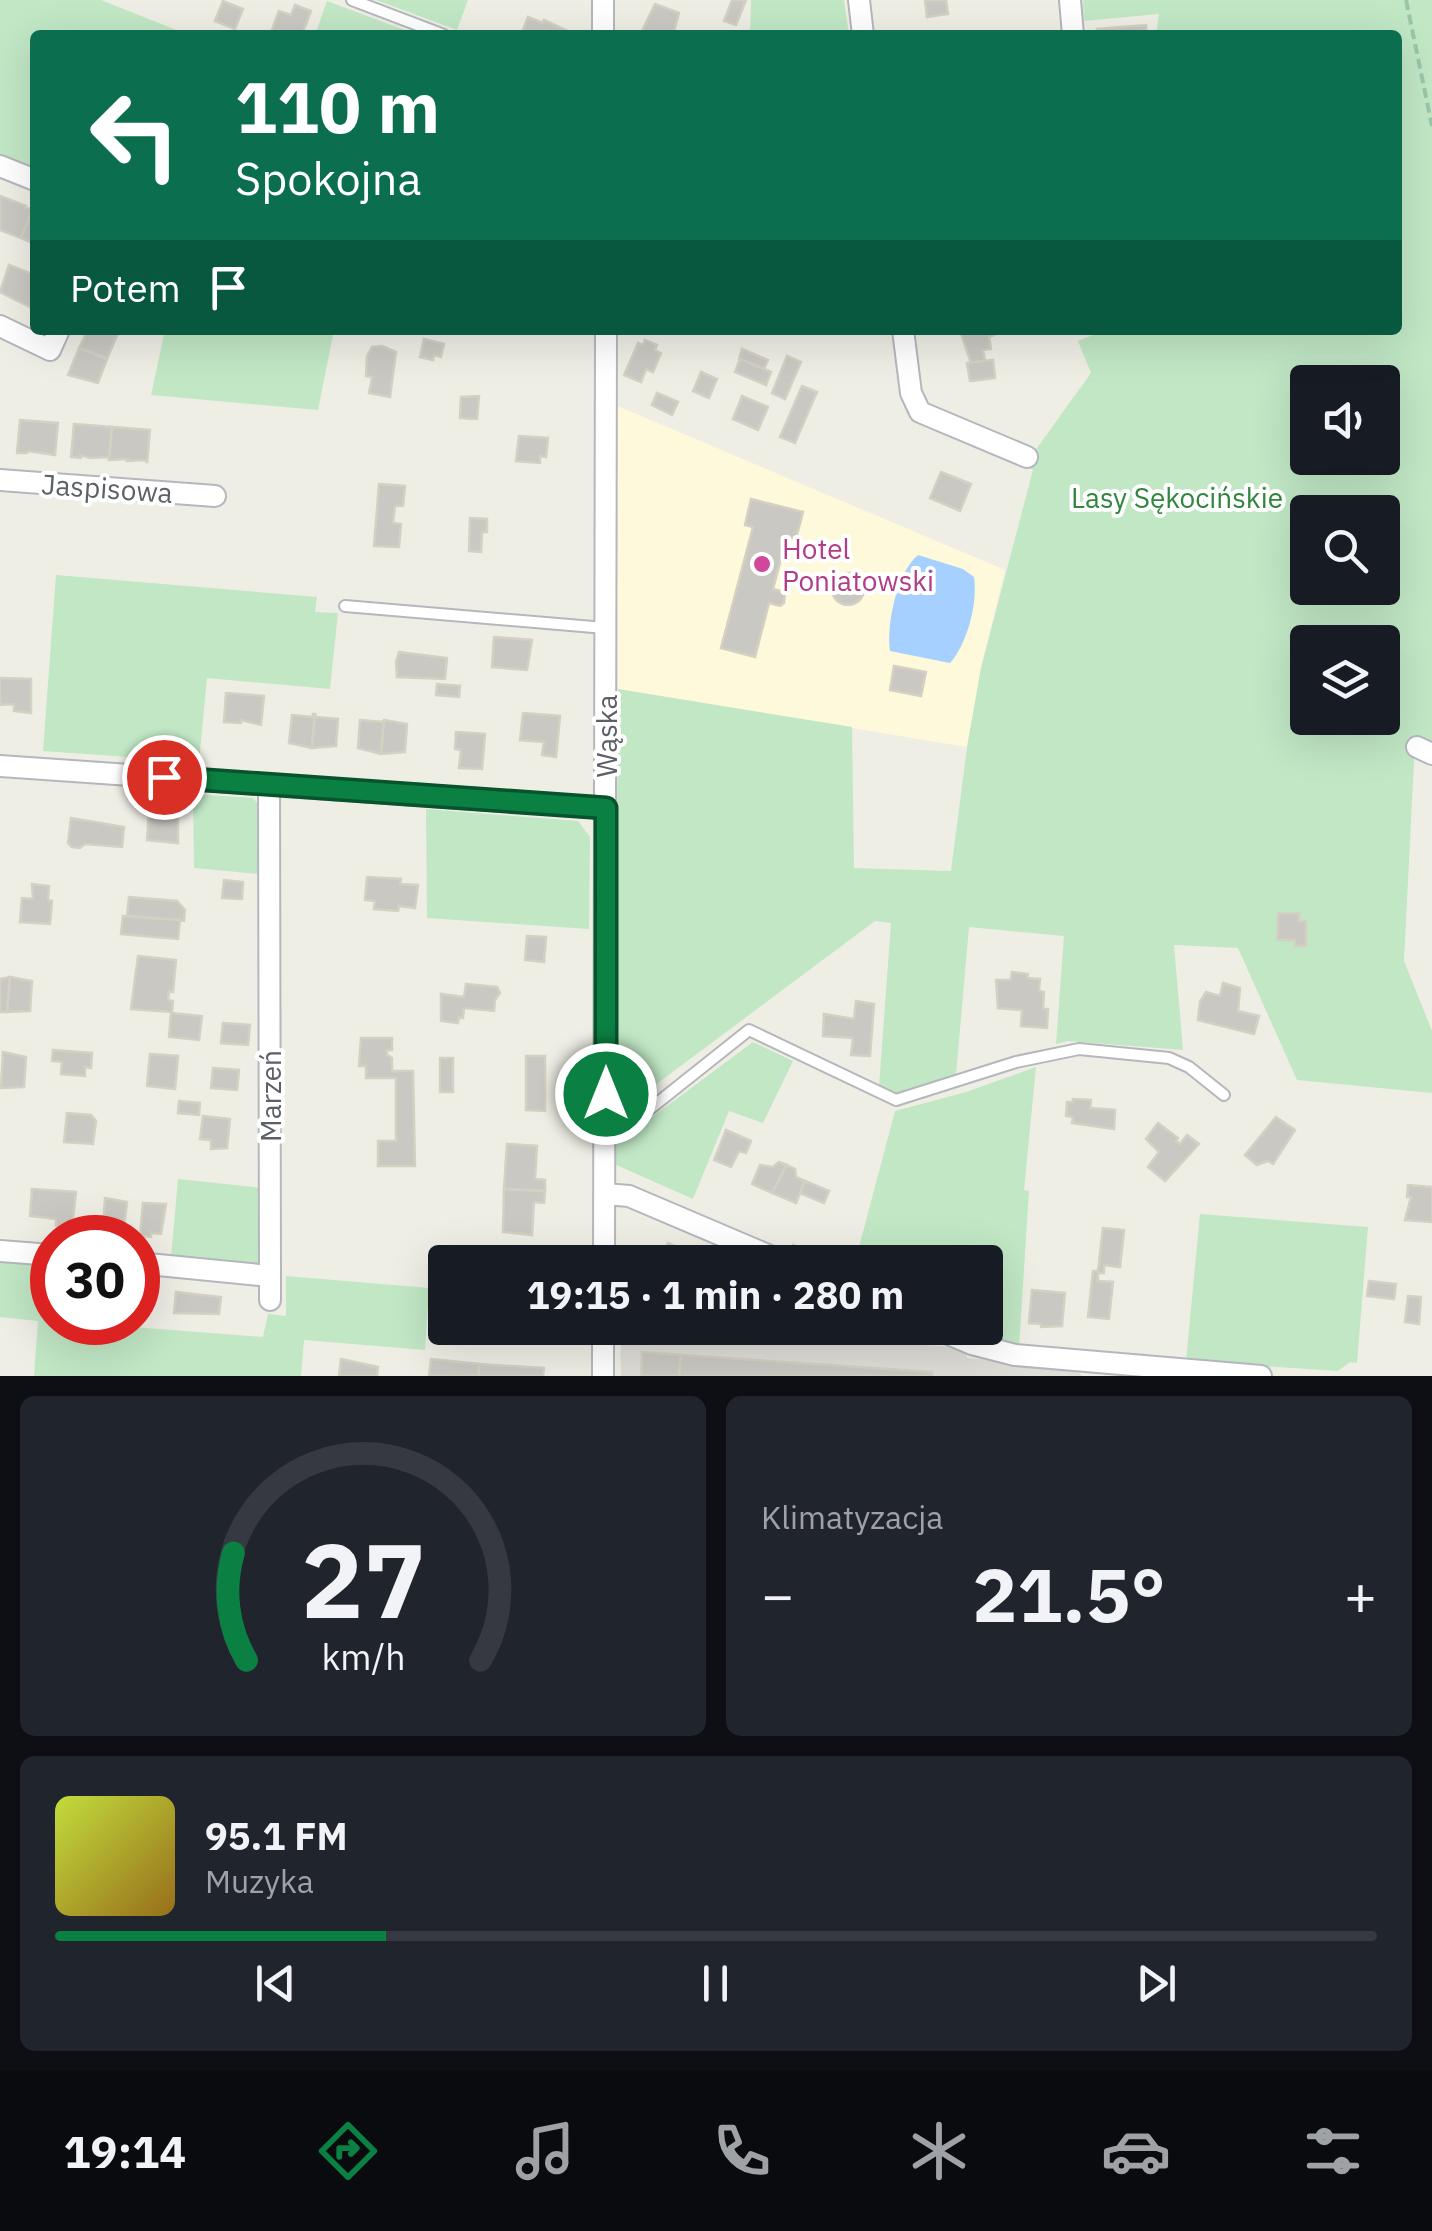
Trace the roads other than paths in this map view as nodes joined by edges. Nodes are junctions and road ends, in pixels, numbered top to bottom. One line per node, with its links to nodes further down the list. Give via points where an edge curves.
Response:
1 (352, 0): 5 (lane)
2 (603, 0): 6 (street)
3 (859, 0): 7 (street)
4 (1070, 0): 8 (street)
5 (431, 30)
6 (603, 30)
7 (863, 30)
8 (1073, 30)
9 (0, 166): 10 (street)
10 (30, 178)
11 (0, 326): 12 (street, via 50,350)
12 (57, 335)
13 (606, 335): 19 (street, Wąska)
14 (904, 335): 15 (street, via 920,412)
15 (1027, 457)
16 (0, 480): 17 (street, Jaspisowa)
17 (215, 496)
18 (345, 606): 19 (lane)
19 (606, 628): 22 (street, Wąska)
20 (0, 766): 21 (street)
21 (269, 784): 22 (street); 31 (street, Marzeń)
22 (606, 808): 24 (street, Wąska)
23 (1224, 1095): 24 (lane, via 1169,1058 1079,1049 896,1100 750,1030 622,1131)
24 (606, 1134): 25 (street, Wąska)
25 (604, 1194): 26 (street, Wąska); 27 (street, via 629,1196)
26 (604, 1245)
27 (744, 1245)
28 (0, 1250): 29 (street)
29 (30, 1253)
30 (160, 1265): 31 (street)
31 (270, 1276): 32 (street, Marzeń)
32 (270, 1300)
33 (603, 1345): 35 (street)
34 (976, 1345): 36 (street, via 1015,1355)
35 (604, 1376)
36 (1261, 1376)

